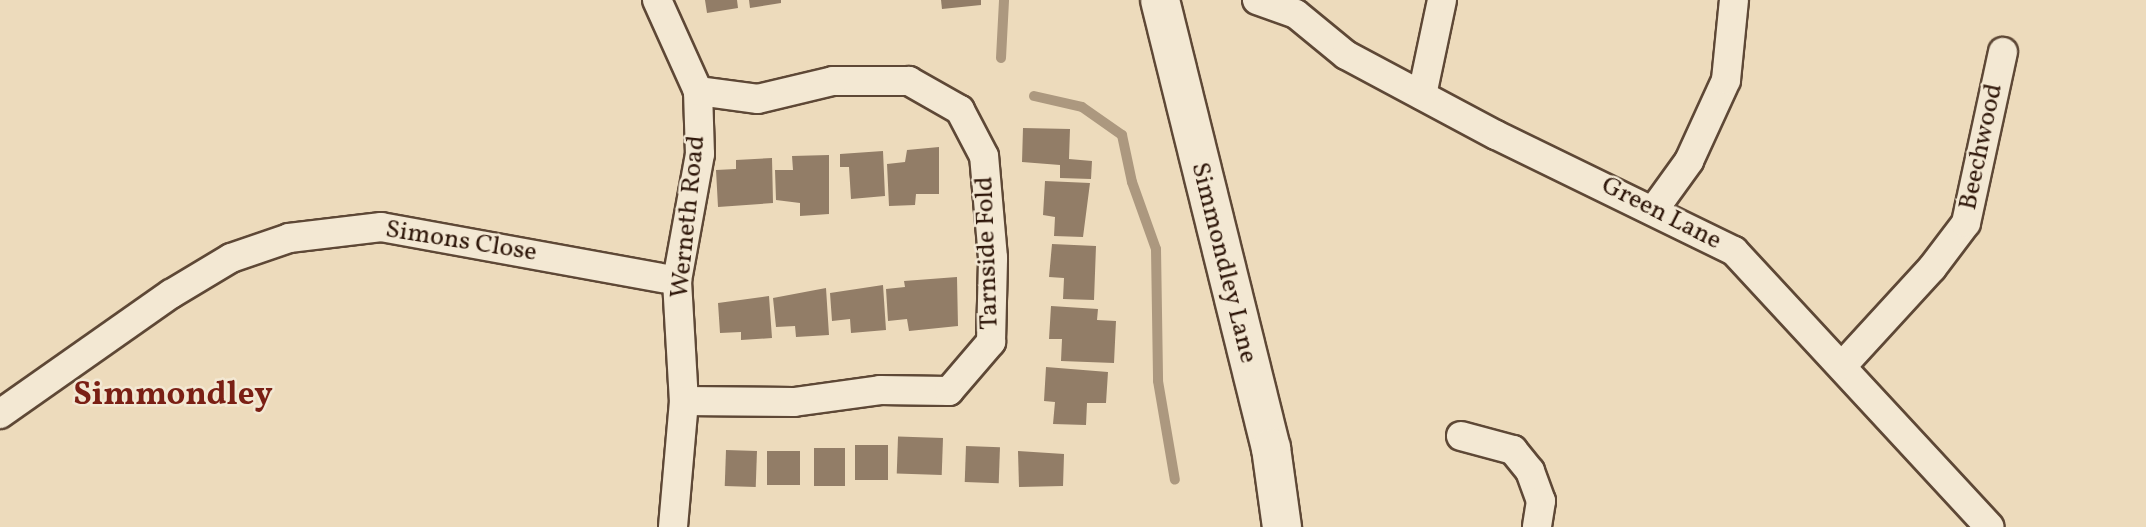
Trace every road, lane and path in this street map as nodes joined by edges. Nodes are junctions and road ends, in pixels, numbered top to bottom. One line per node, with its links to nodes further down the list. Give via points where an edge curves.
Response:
1 (657, 0): 7 (street, Werneth Road)
2 (1160, 0): 16 (street, Simmondley Lane, via 1271,448)
3 (1257, 0): 8 (street, Green Lane, via 1296,14 1346,55)
4 (1442, 0): 8 (street)
5 (1734, 0): 9 (street, via 1726,80 1689,161)
6 (2003, 52): 11 (street, Beechwood, via 1966,223 1932,268)
7 (698, 91): 10 (street, Werneth Road, via 700,154); 12 (street, Tarnside Fold, via 758,99 834,81 909,81 960,110 985,156 993,258 992,342 949,391 880,390 794,402)
8 (1422, 95): 9 (street, Green Lane)
9 (1653, 211): 11 (street, Green Lane, via 1734,251)
10 (677, 281): 12 (street, Werneth Road); 13 (street, Simons Close, via 380,227 289,237 231,258 171,294)
11 (1843, 365): 18 (street, Green Lane)
12 (684, 401): 15 (street, Werneth Road)
13 (0, 414)
14 (1461, 436): 17 (street, via 1513,450 1530,471 1541,501)
15 (673, 527)
16 (1282, 527)
17 (1536, 527)
18 (1990, 527)

